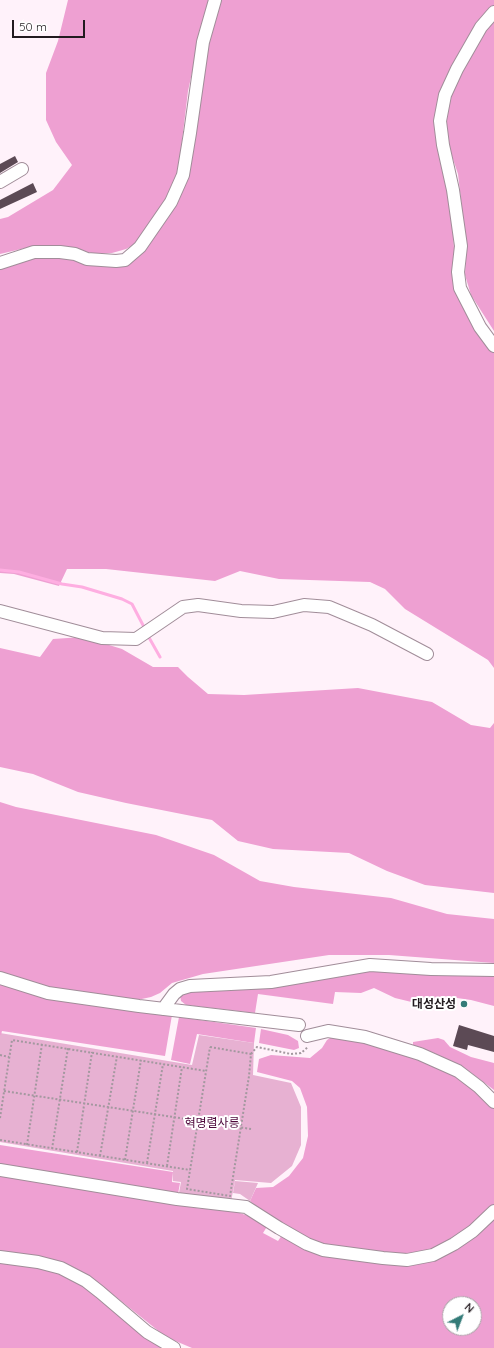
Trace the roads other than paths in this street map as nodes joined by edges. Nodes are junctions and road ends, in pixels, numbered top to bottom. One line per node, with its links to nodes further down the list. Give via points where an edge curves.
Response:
1 (215, 0): 5 (street, via 203,42 183,175 171,202 140,247 125,260 87,259 60,252 34,252)
2 (494, 12): 6 (street, via 481,27 457,69 445,95 440,121 461,246 458,272 460,288 480,327)
3 (22, 169): 4 (street)
4 (0, 182)
5 (0, 263)
6 (494, 346)
7 (0, 612): 8 (street, via 102,638 136,639 183,607 198,605 272,612 304,605 329,607 372,625)
8 (427, 654)
9 (494, 970): 11 (street, via 370,965 270,982 180,989)
10 (0, 978): 11 (street, via 48,993)
11 (163, 1009): 12 (street)
12 (299, 1025)
13 (308, 1036): 14 (street, via 328,1031 358,1036 420,1054 458,1071)
14 (494, 1102)
15 (0, 1170): 16 (street, via 177,1199 246,1207 307,1244 323,1250 407,1260 434,1256 473,1231)
16 (494, 1211)
17 (0, 1257): 18 (street, via 60,1268 86,1281 147,1332)
18 (174, 1348)

